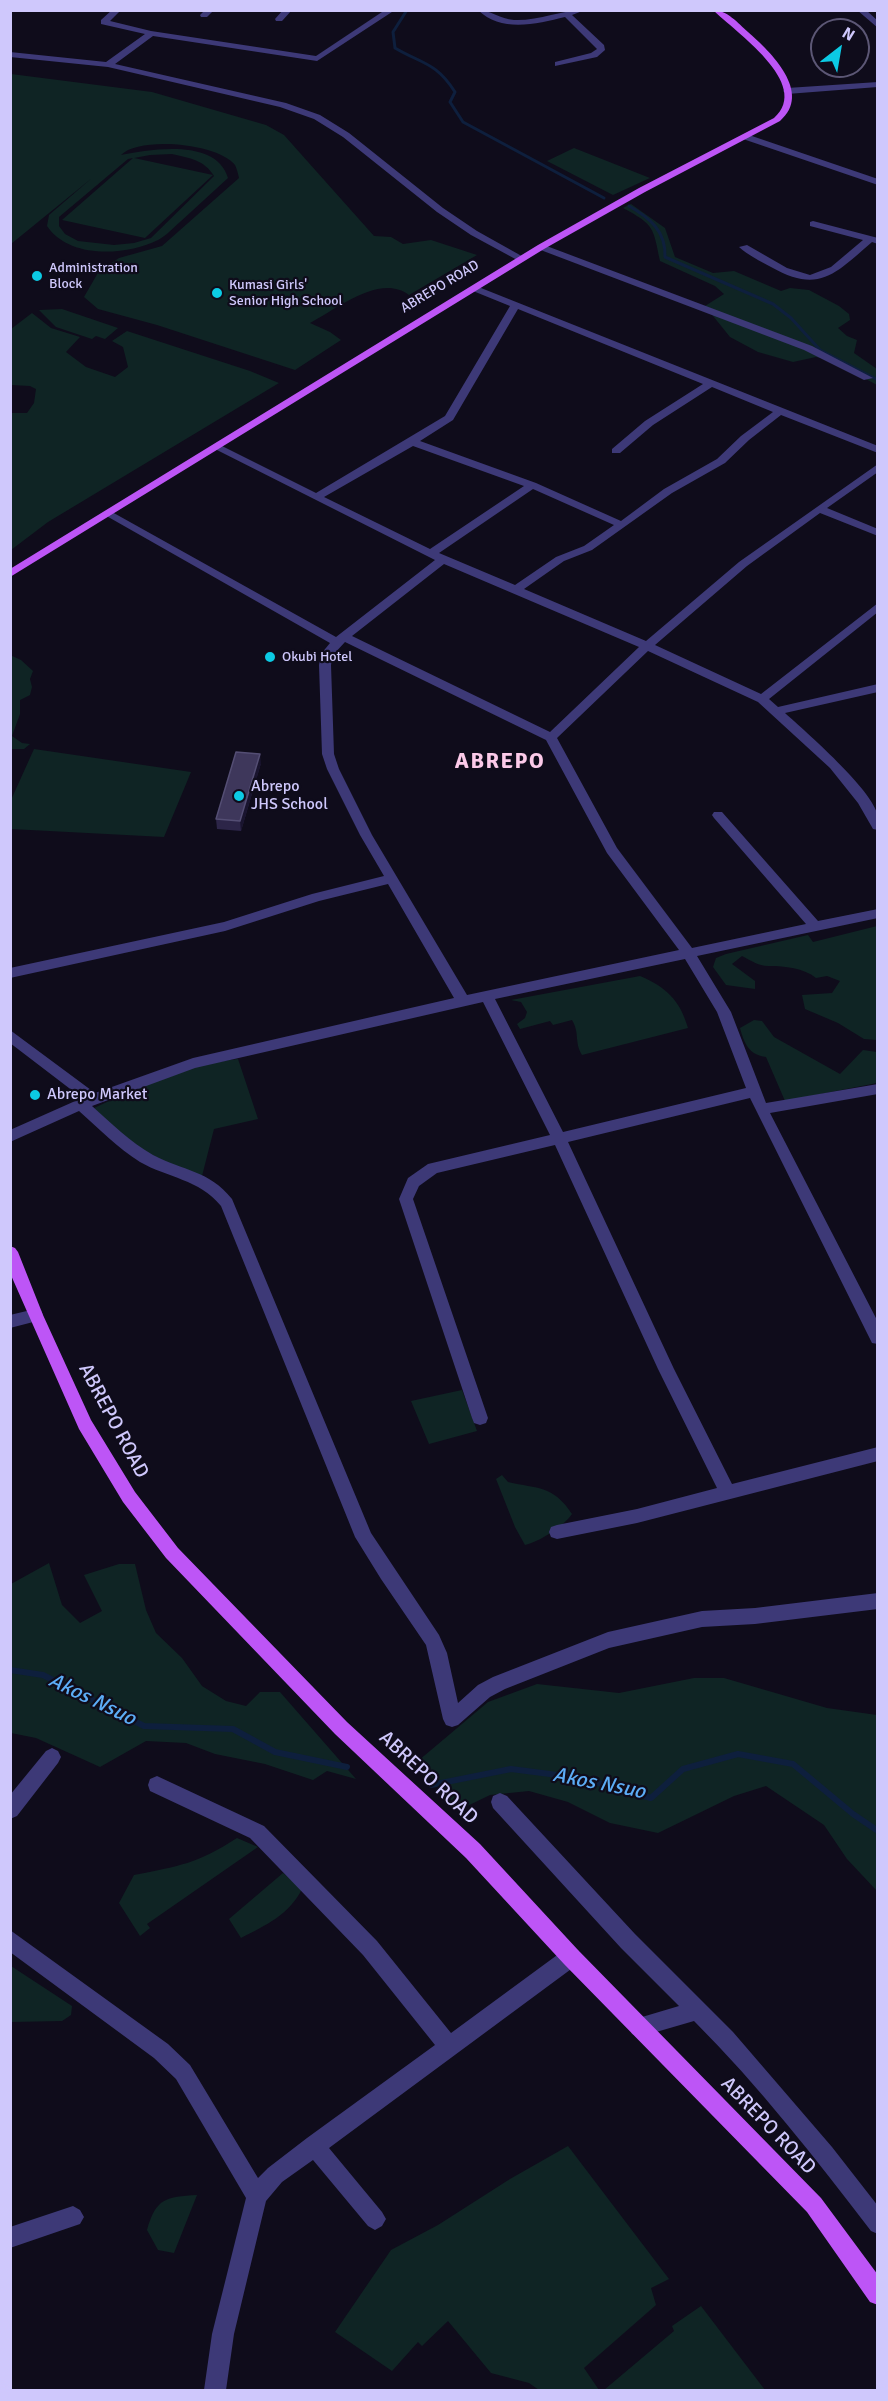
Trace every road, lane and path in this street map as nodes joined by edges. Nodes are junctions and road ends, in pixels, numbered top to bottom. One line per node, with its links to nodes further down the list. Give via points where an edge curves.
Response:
1 (117, 10): 11 (street, via 104,22)
2 (288, 10): 9 (street)
3 (391, 10): 11 (street, via 316,59)
4 (482, 10): 8 (street, via 493,20 504,23)
5 (581, 10): 8 (street)
6 (717, 10): 16 (main road, via 766,54 781,73)
7 (861, 10): 10 (street)
8 (567, 14): 13 (street, via 601,50)
9 (279, 19)
10 (878, 26)
11 (151, 33): 14 (street)
12 (10, 54): 14 (street)
13 (558, 64)
14 (108, 66): 23 (street, via 283,105 317,117 353,140 440,210)
15 (878, 84): 16 (street)
16 (788, 91): 17 (main road, ABREPO ROAD, via 787,104 779,117)
17 (746, 137): 18 (street); 21 (main road, ABREPO ROAD)
18 (878, 182)
19 (813, 224): 20 (street)
20 (874, 240): 22 (street, via 835,270 812,280 794,277)
21 (541, 247): 23 (main road, ABREPO ROAD); 26 (street, via 808,348)
22 (744, 247)
23 (522, 259): 24 (main road, ABREPO ROAD)
24 (476, 289): 25 (street); 30 (main road, ABREPO ROAD)
25 (516, 305): 27 (street); 29 (street, via 449,418)
26 (868, 378)
27 (711, 383): 28 (street); 32 (street, via 649,423)
28 (780, 411): 31 (street); 38 (street, via 721,462 668,491)
29 (412, 442): 34 (street); 35 (street)
30 (216, 447): 35 (street); 37 (main road, ABREPO ROAD)
31 (878, 450)
32 (616, 451)
33 (878, 467): 36 (street)
34 (532, 485): 38 (street); 40 (street)
35 (316, 497): 40 (street)
36 (819, 509): 39 (street); 45 (street, via 743,564)
37 (108, 514): 41 (main road, ABREPO ROAD); 44 (street)
38 (622, 525): 42 (street, via 588,548 560,559)
39 (878, 533)
40 (437, 556): 42 (street); 44 (street)
41 (10, 574)
42 (514, 591): 45 (street)
43 (878, 606): 47 (street)
44 (340, 640): 49 (street); 54 (street, via 327,654 325,665 328,754 366,835)
45 (647, 646): 47 (street); 49 (street)
46 (878, 688): 48 (street)
47 (762, 699): 48 (street)
48 (777, 711): 51 (street, via 834,765)
49 (551, 737): 57 (street, via 612,849)
50 (878, 797): 51 (street)
51 (862, 801): 53 (street)
52 (718, 815): 56 (street)
53 (878, 826)
54 (392, 879): 58 (street, via 225,926); 60 (street)
55 (878, 913): 56 (street)
56 (816, 927): 57 (street)
57 (689, 954): 59 (street); 63 (street, via 724,1012)
58 (10, 972)
59 (487, 997): 60 (street); 67 (street, via 526,1067)
60 (463, 1001): 64 (street, via 193,1062)
61 (10, 1035): 64 (street)
62 (878, 1089): 65 (street)
63 (753, 1092): 65 (street); 67 (street)
64 (86, 1102): 66 (street); 76 (street, via 146,1158 201,1179 217,1189 227,1203 364,1537 435,1647 452,1719 491,1687 608,1640 702,1618 755,1616)
65 (760, 1109): 71 (street)
66 (10, 1137)
67 (558, 1137): 72 (street, via 434,1168 413,1182 406,1199); 74 (street, via 689,1421)
68 (10, 1252): 69 (main road, ABREPO ROAD)
69 (35, 1315): 70 (street); 82 (main road, ABREPO ROAD, via 85,1424 129,1497 172,1553 341,1728 473,1851)
70 (10, 1322)
71 (878, 1338)
72 (480, 1418)
73 (878, 1454): 74 (street)
74 (727, 1492): 75 (street)
75 (557, 1532)
76 (878, 1600)
77 (52, 1757): 80 (street)
78 (157, 1785): 85 (street, via 257,1832 370,1948)
79 (500, 1802): 83 (street, via 628,1941)
80 (10, 1810)
81 (10, 1940): 87 (street, via 161,2051 183,2072)
82 (571, 1957): 84 (main road, ABREPO ROAD); 85 (street)
83 (698, 2010): 84 (street); 90 (street, via 825,2154)
84 (639, 2027): 92 (main road, ABREPO ROAD, via 814,2205)
85 (448, 2046): 86 (street)
86 (314, 2145): 87 (street, via 275,2175); 89 (street)
87 (257, 2196): 93 (street, via 223,2334)
88 (73, 2217): 91 (street)
89 (375, 2219)
90 (878, 2224)
91 (10, 2238)
92 (878, 2295)
93 (215, 2391)

